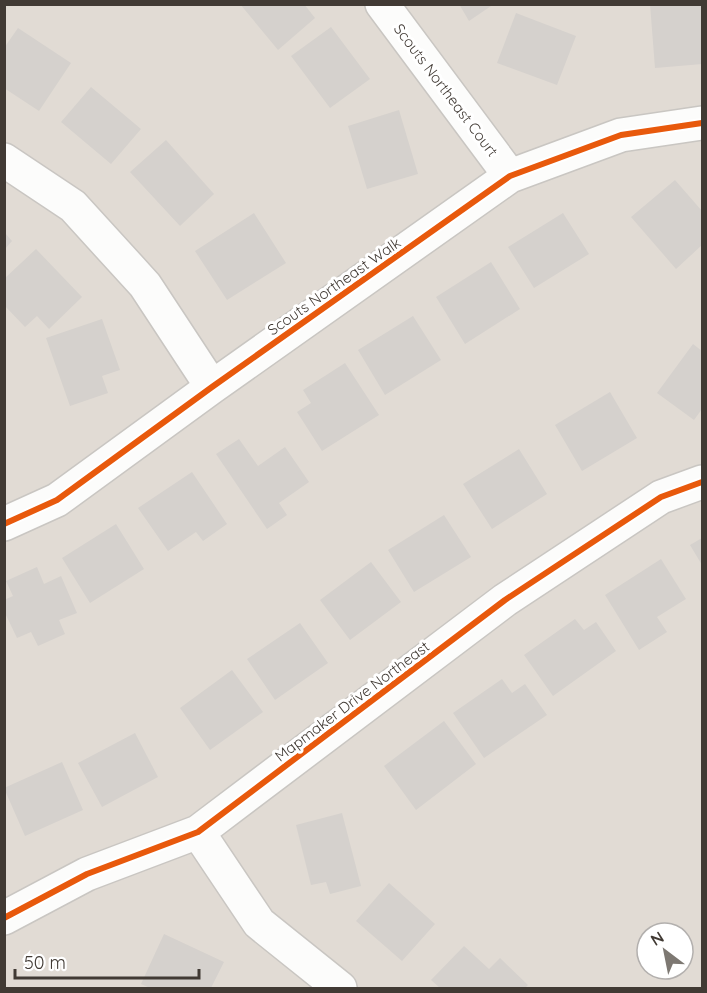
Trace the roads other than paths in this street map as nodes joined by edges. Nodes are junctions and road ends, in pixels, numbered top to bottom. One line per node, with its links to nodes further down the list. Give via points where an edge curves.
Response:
1 (382, 4): 4 (street, Scouts Northeast Court)
2 (702, 123): 4 (street, Scouts Northeast Walk, via 621,135)
3 (4, 160): 5 (street, via 73,206 145,285)
4 (510, 176): 5 (street, Scouts Northeast Walk)
5 (212, 387): 7 (street, Scouts Northeast Walk, via 57,500)
6 (702, 482): 8 (street, Mapmaker Drive Northeast, via 661,497 505,600)
7 (4, 524)
8 (198, 832): 9 (street, Mapmaker Drive Northeast, via 87,873); 10 (street, via 260,923)
9 (4, 918)
10 (340, 988)

